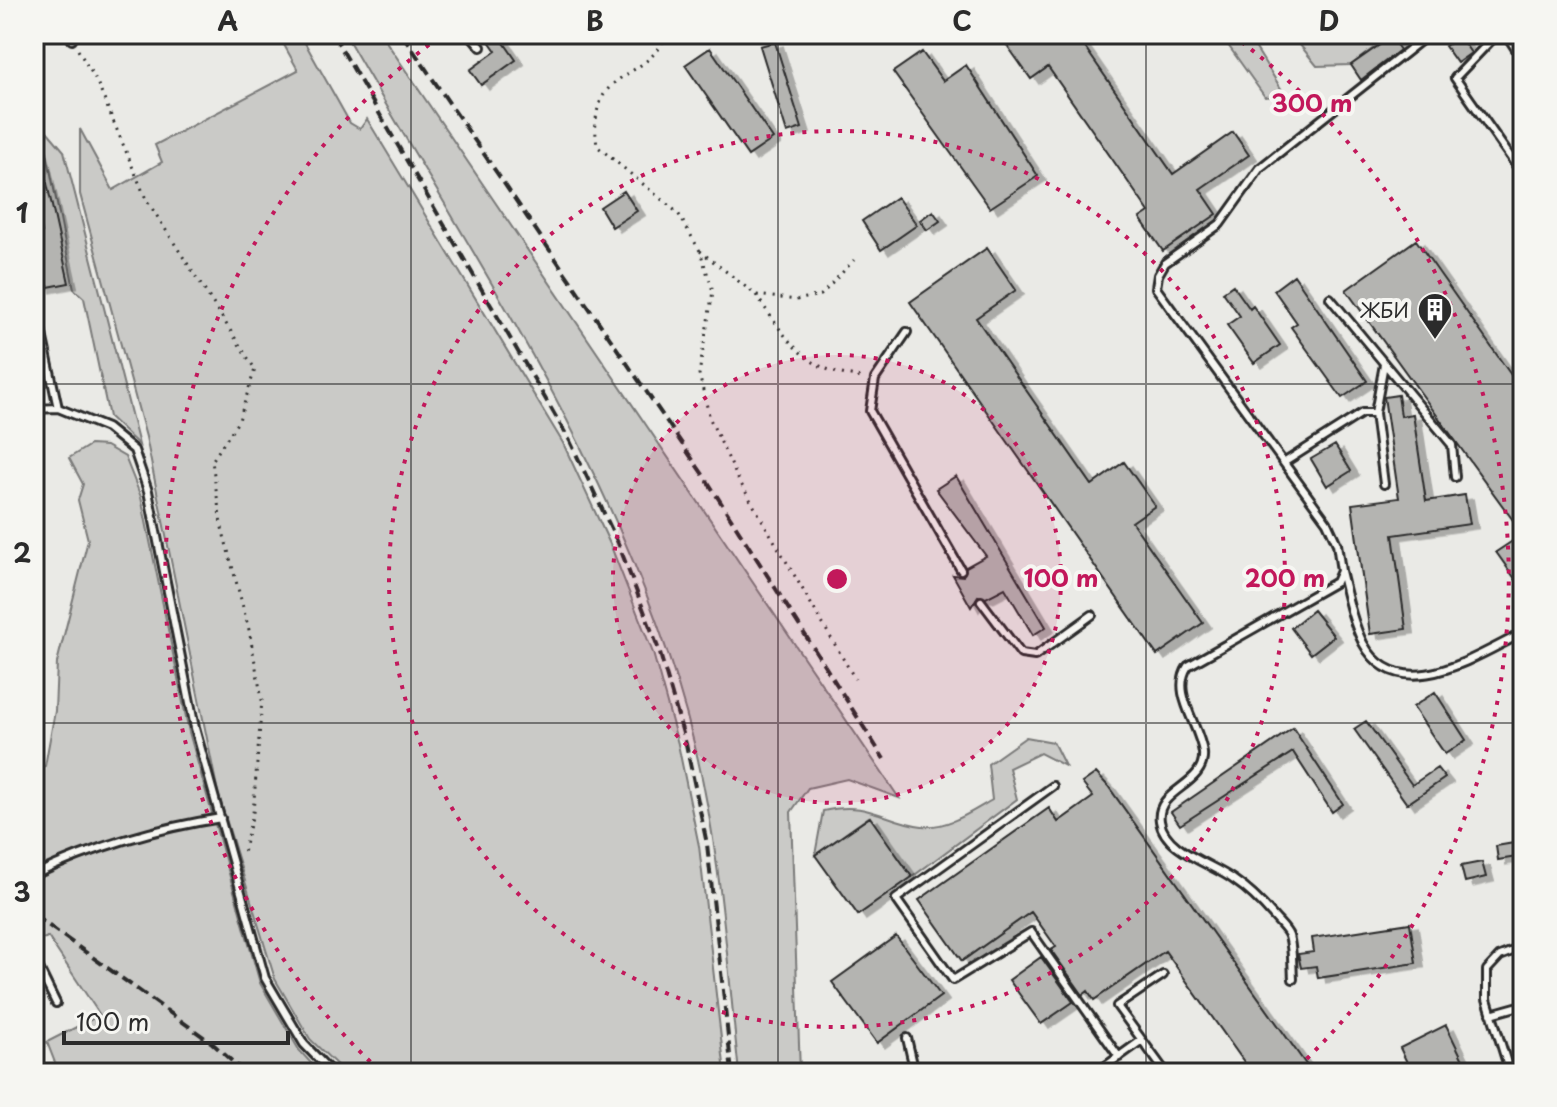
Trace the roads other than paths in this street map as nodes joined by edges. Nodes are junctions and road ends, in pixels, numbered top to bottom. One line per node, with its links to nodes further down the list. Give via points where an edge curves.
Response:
1 (470, 34): 5 (lane)
2 (1429, 34): 15 (lane, via 1260,168 1220,224 1165,263 1158,275 1156,288)
3 (1497, 34): 7 (lane, via 1455,78)
4 (1512, 34): 6 (street)
5 (481, 47)
6 (1523, 51)
7 (1523, 175)
8 (34, 297): 12 (lane)
9 (1330, 298): 11 (lane)
10 (907, 332): 18 (lane, via 875,379 870,411)
11 (1384, 364): 14 (lane); 16 (lane, via 1452,445)
12 (58, 408): 13 (lane); 24 (lane, via 107,428 134,450 148,491 195,728)
13 (34, 409)
14 (1375, 413): 15 (lane, via 1362,413); 17 (lane)
15 (1285, 462): 19 (lane, via 1327,522)
16 (1455, 477)
17 (1384, 484)
18 (961, 570)
19 (1341, 571): 22 (lane, via 1365,646 1391,671 1408,676 1454,667); 29 (lane, via 1336,582 1188,666 1181,686 1203,753 1202,765 1159,811 1170,839 1234,879 1289,934)
20 (981, 601): 21 (lane, via 1021,654 1035,656)
21 (1092, 615)
22 (1523, 633)
23 (1053, 786): 35 (lane, via 896,899 953,980 1031,932)
24 (221, 818): 25 (lane, via 175,825); 36 (lane, via 265,978 304,1044)
25 (34, 875)
26 (1523, 947): 32 (lane, via 1500,956 1487,970)
27 (34, 958): 30 (lane)
28 (1163, 975): 34 (lane, via 1117,1006)
29 (1293, 979)
30 (56, 1003)
31 (1523, 1005): 32 (lane)
32 (1491, 1014): 40 (lane)
33 (907, 1038): 37 (lane)
34 (1142, 1040): 35 (lane); 39 (lane)
35 (1119, 1057): 38 (lane)
36 (332, 1073)
37 (915, 1073)
38 (1096, 1073)
39 (1166, 1073)
40 (1510, 1073)

